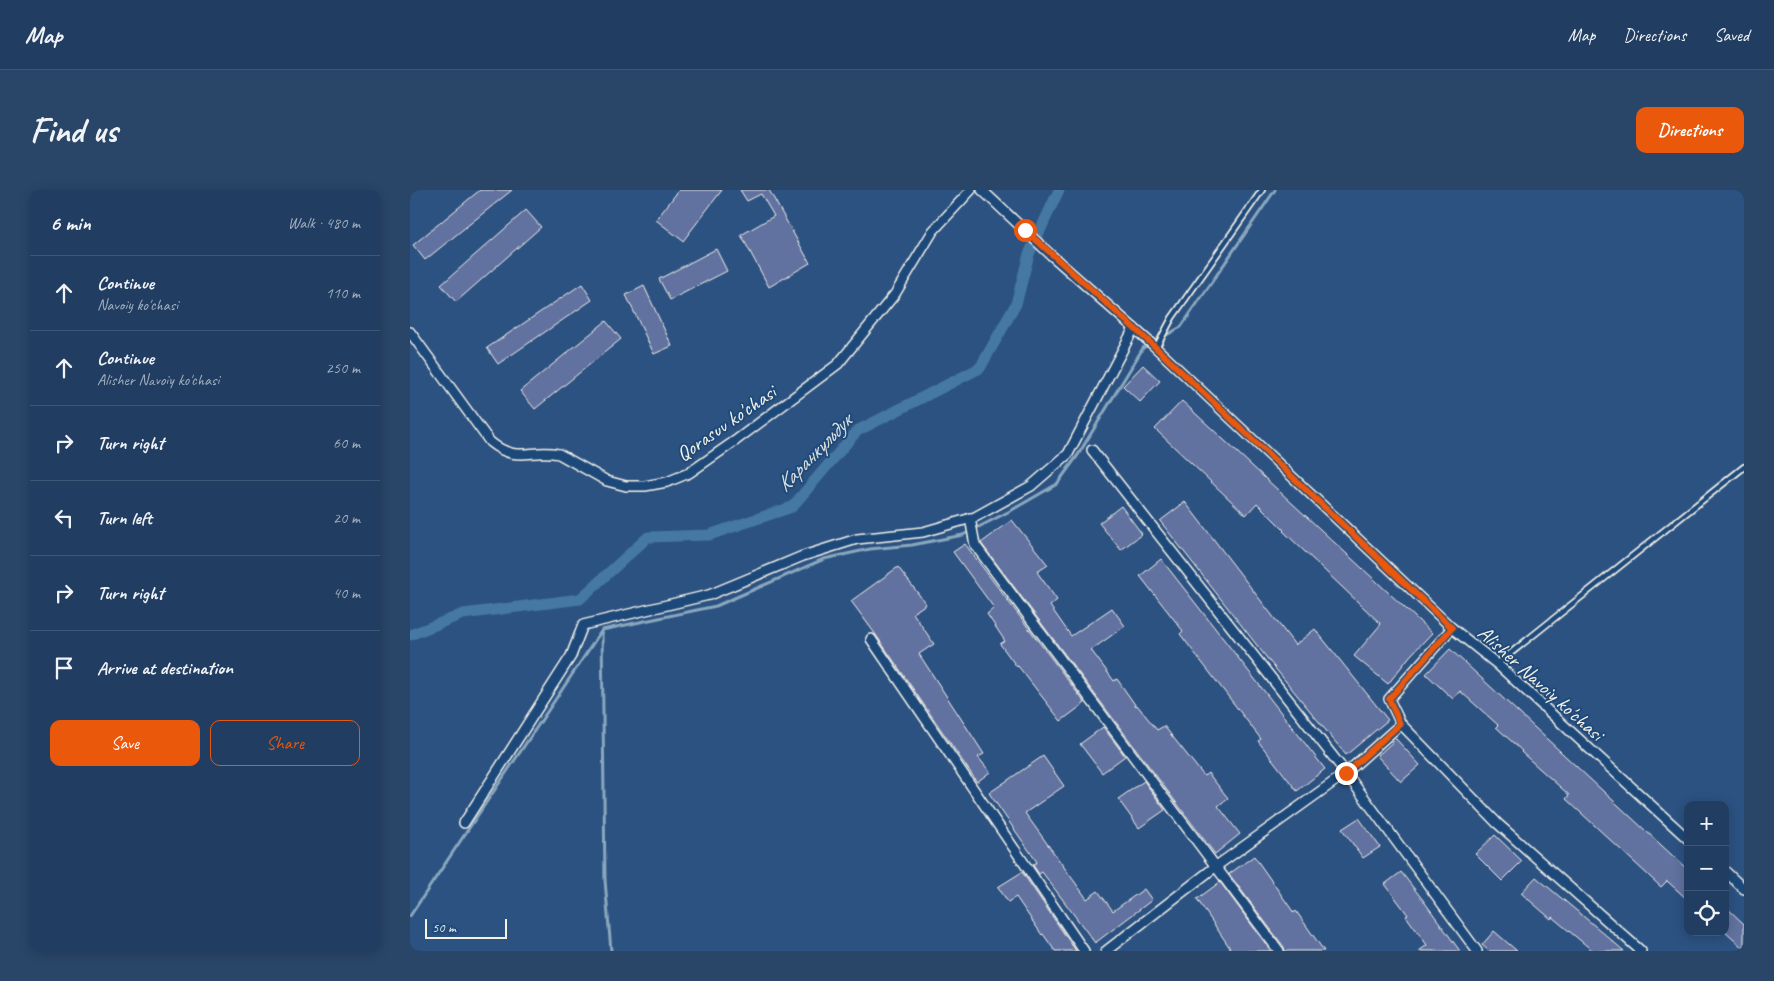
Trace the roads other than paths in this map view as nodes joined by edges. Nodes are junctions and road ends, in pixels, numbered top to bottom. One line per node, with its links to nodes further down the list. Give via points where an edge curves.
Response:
1 (971, 190): 5 (street, Qorasuv ko'chasi, via 933,231 896,294 838,364 689,473 667,482 626,486 607,481 560,454 516,454 498,449)
2 (982, 190): 4 (street, Alisher Navoiy ko'chasi)
3 (1262, 190): 6 (lane)
4 (1134, 328): 6 (street, Alisher Navoiy ko'chasi); 9 (street, via 1068,454 1030,486)
5 (410, 332)
6 (1154, 347): 10 (street, Alisher Navoiy ko'chasi)
7 (1092, 450): 14 (street)
8 (1744, 467): 12 (lane)
9 (970, 518): 15 (street, via 923,532 857,539 803,556 710,595 583,625 571,656); 17 (street, via 975,545)
10 (1452, 628): 12 (street, Alisher Navoiy ko'chasi); 13 (street, via 1389,699)
11 (871, 639): 20 (street)
12 (1497, 664): 16 (street, Alisher Navoiy ko'chasi)
13 (1400, 724): 14 (street); 24 (street, via 1497,823)
14 (1346, 773): 17 (street); 23 (street)
15 (464, 823)
16 (1684, 836)
17 (1215, 867): 21 (street); 22 (street)
18 (1729, 875): 19 (street)
19 (1744, 889)
20 (1084, 951)
21 (1106, 951)
22 (1279, 951)
23 (1477, 951)
24 (1641, 951)

